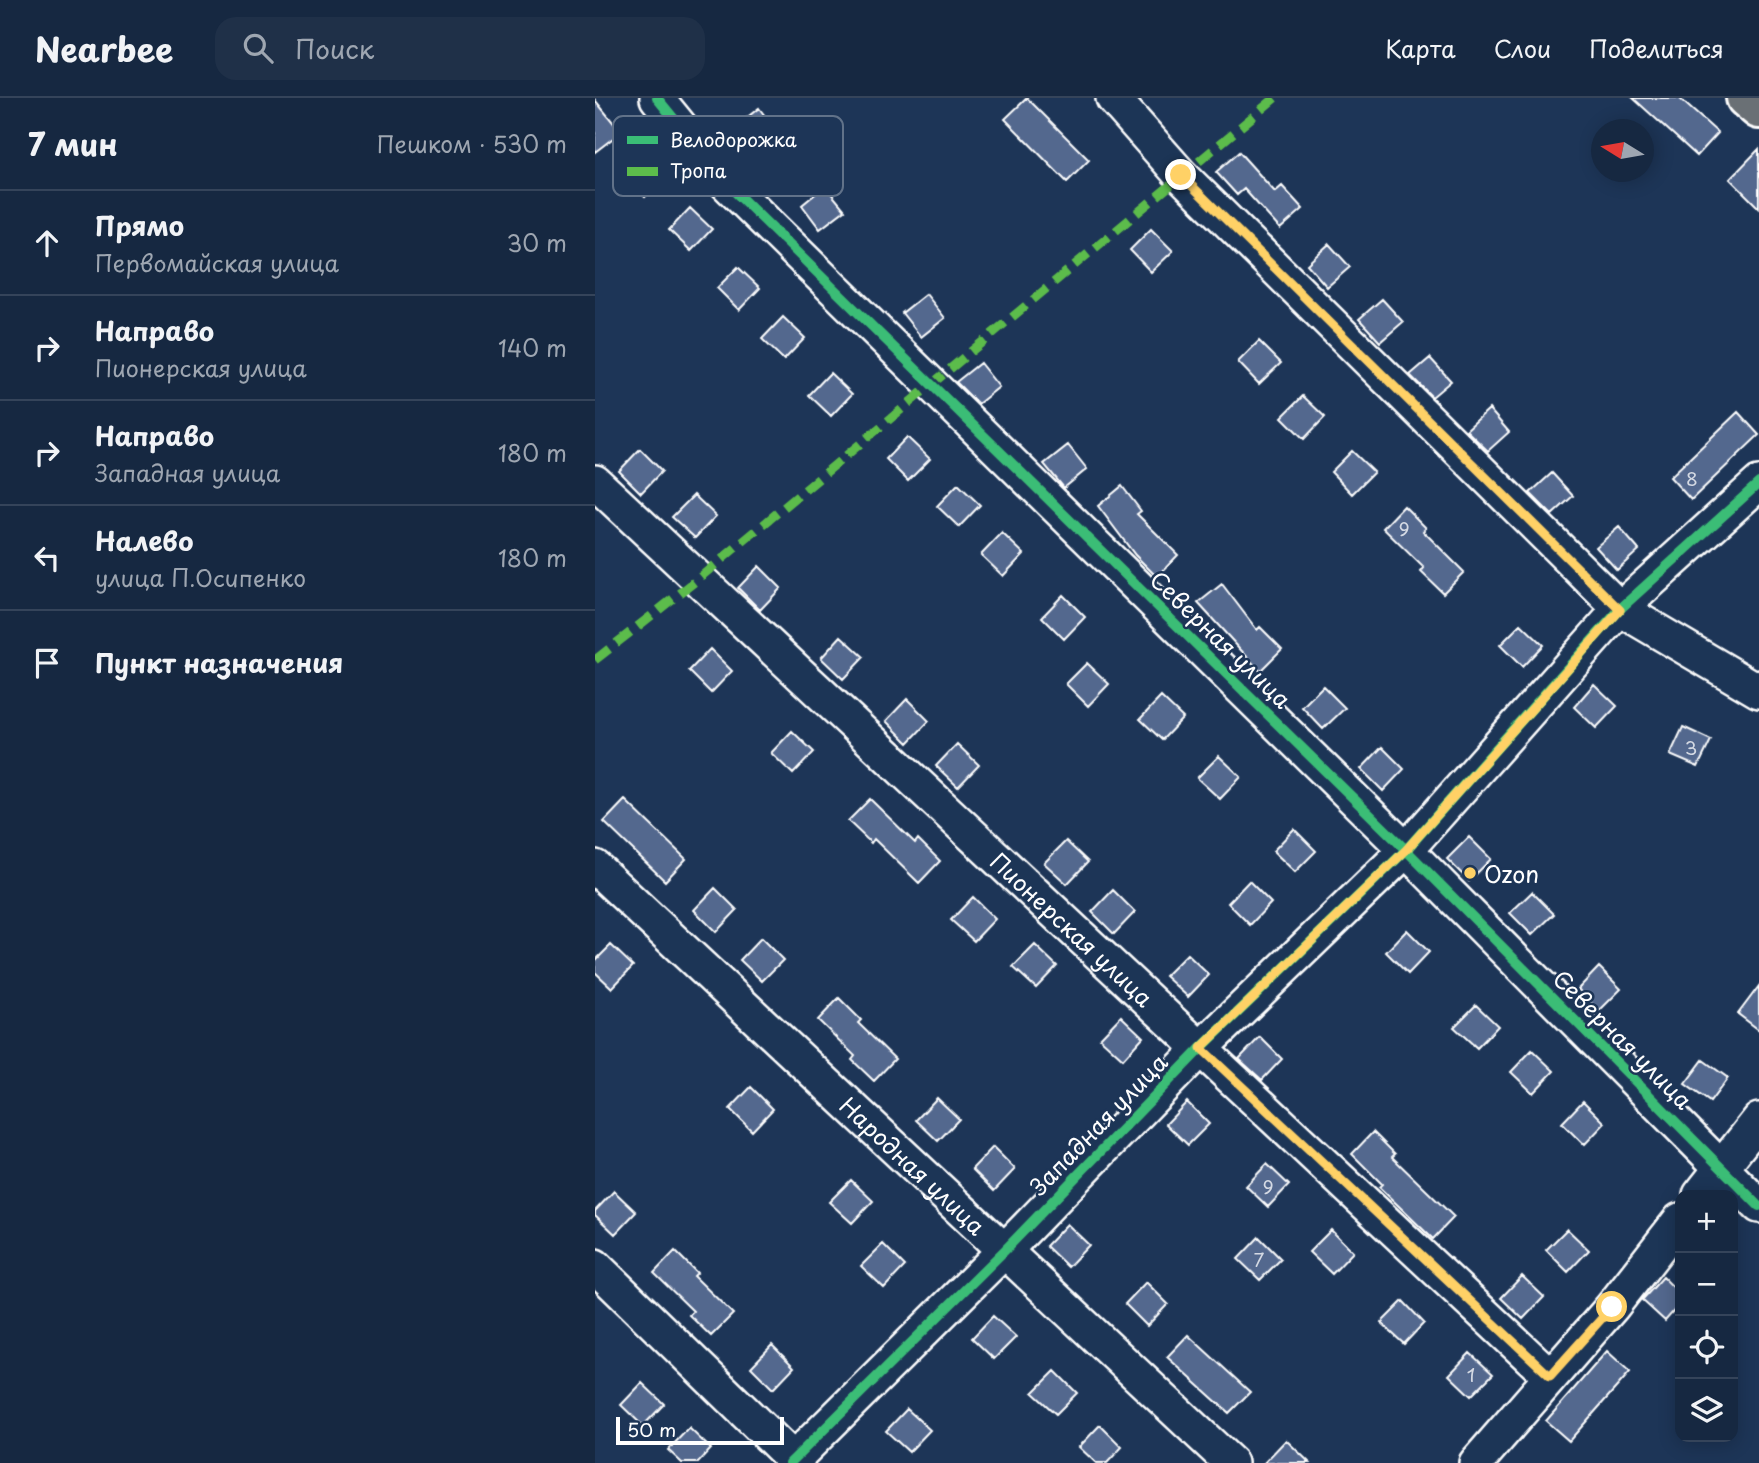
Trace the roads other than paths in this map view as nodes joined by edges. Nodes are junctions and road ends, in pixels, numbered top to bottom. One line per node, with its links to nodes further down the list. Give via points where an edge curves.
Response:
1 (657, 98): 5 (street, Северная улица)
2 (1113, 98): 9 (street, via 1181,175)
3 (1746, 98): 4 (main road)
4 (1759, 109)
5 (672, 116)
6 (739, 196): 11 (street, Северная улица)
7 (595, 481): 13 (street, Пионерская улица)
8 (1759, 483): 9 (street, Западная улица)
9 (1620, 610): 10 (street); 11 (street, Западная улица)
10 (1759, 691)
11 (1406, 850): 13 (street, Западная улица); 15 (street, Северная улица)
12 (595, 867): 19 (street, Народная улица)
13 (1201, 1048): 19 (street, Западная улица); 21 (street, Пионерская улица)
14 (1759, 1120): 15 (street)
15 (1721, 1168): 16 (street); 17 (street, Северная улица)
16 (1704, 1190)
17 (1759, 1206)
18 (1675, 1226): 21 (street)
19 (1005, 1250): 22 (street, Западная улица); 23 (street, Народная улица)
20 (595, 1266): 22 (street)
21 (1550, 1376): 24 (street)
22 (793, 1462)
23 (1231, 1463)
24 (1476, 1463)

